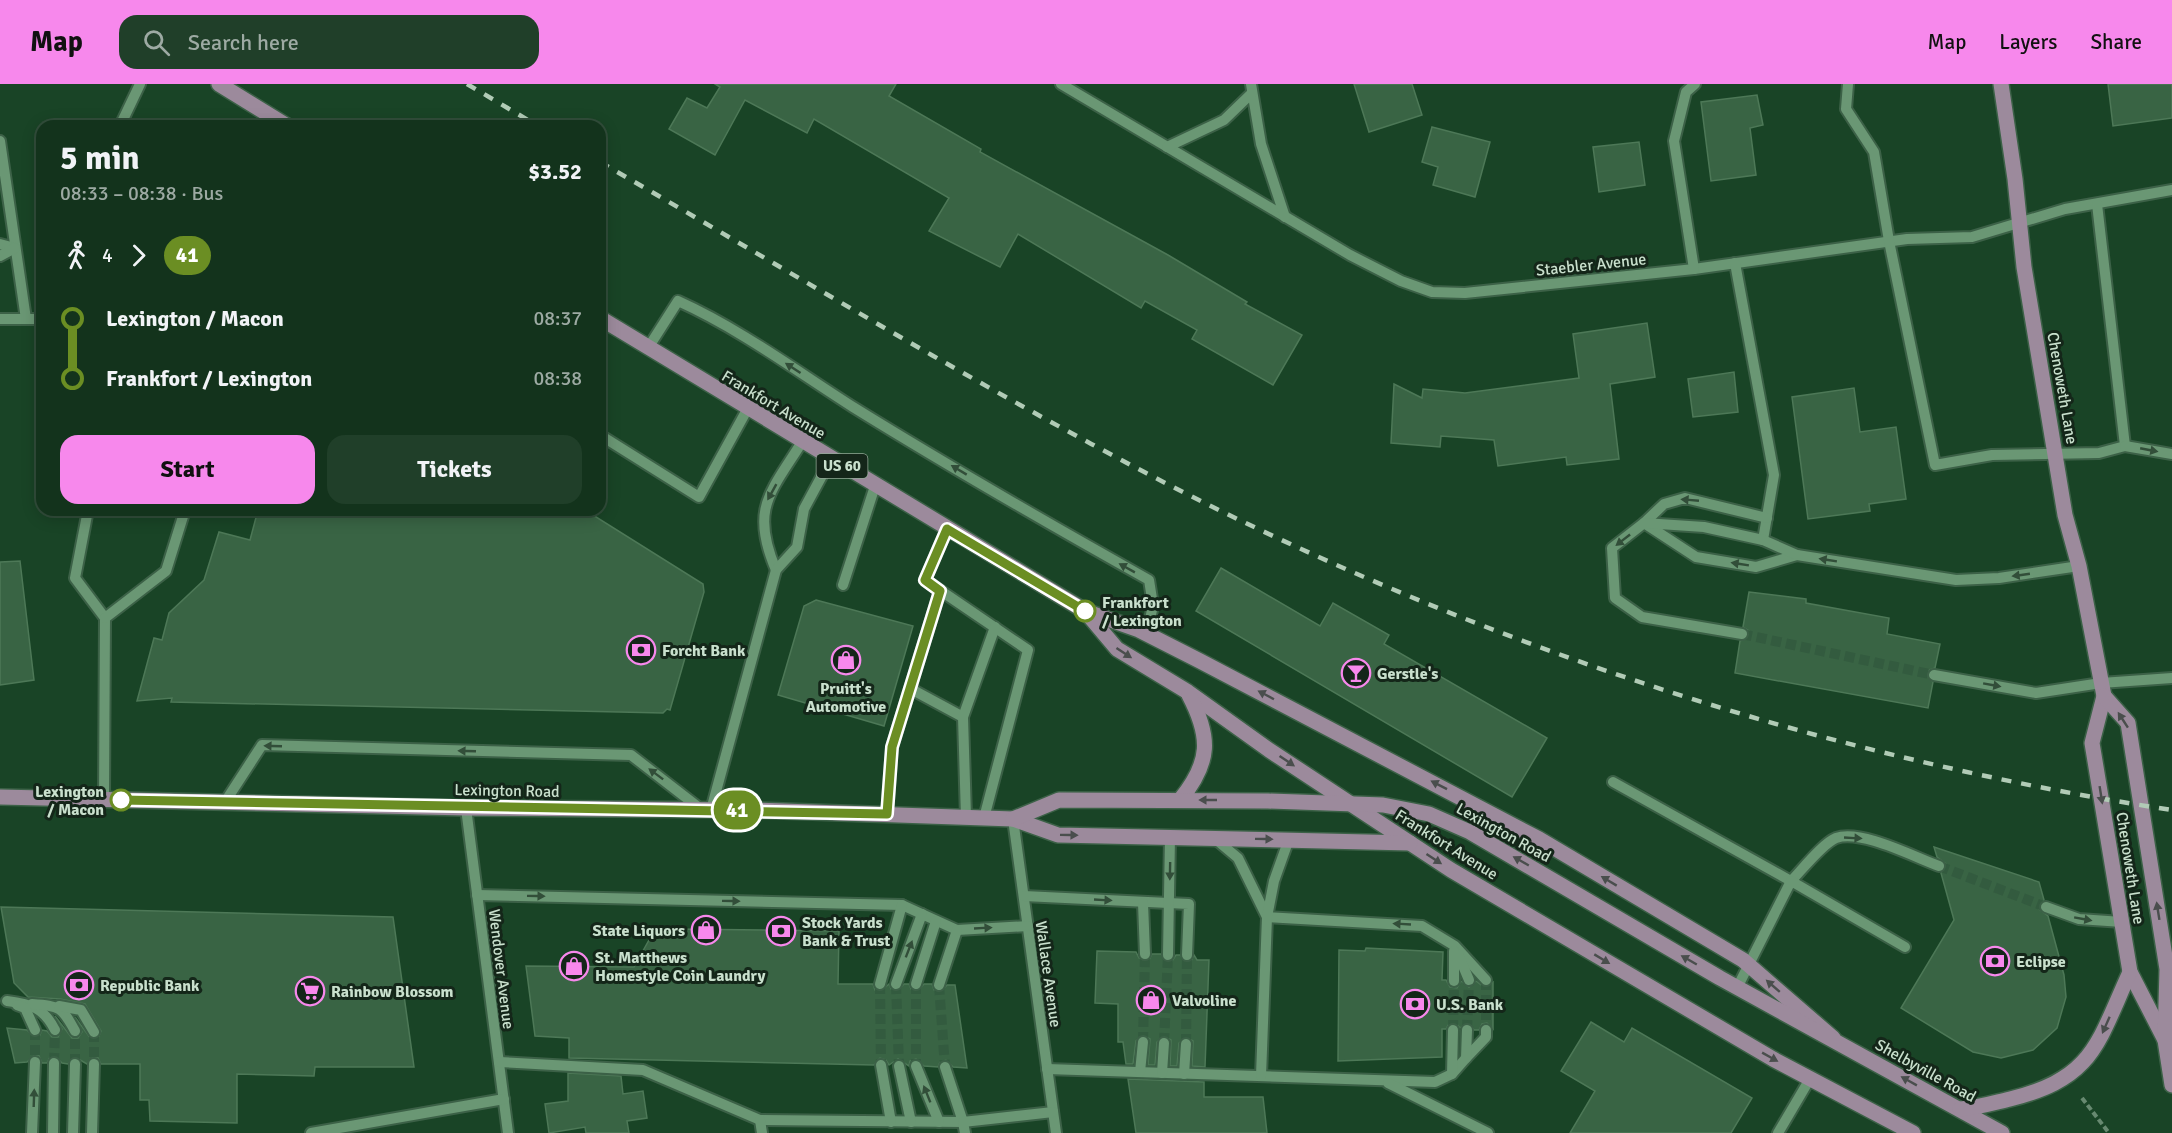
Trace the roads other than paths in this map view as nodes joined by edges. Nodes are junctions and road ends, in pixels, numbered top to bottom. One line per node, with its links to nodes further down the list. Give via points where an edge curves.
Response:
1 (140, 84): 8 (street)
2 (219, 84): 9 (main road)
3 (1061, 84): 11 (street, Staebler Avenue)
4 (1695, 84): 20 (street, via 1686,92 1674,141)
5 (1848, 84): 16 (street, via 1846,110 1874,152)
6 (2001, 84): 15 (main road, Chenoweth Lane)
7 (1252, 88): 11 (street, via 1224,120); 14 (street, via 1261,144)
8 (123, 120)
9 (277, 120)
10 (0, 141): 17 (street)
11 (1167, 147): 14 (street, Staebler Avenue)
12 (2172, 190): 13 (street, Staebler Avenue)
13 (2097, 204): 15 (street, Staebler Avenue, via 2065,209); 29 (street)
14 (1285, 217): 20 (street, Staebler Avenue, via 1350,255 1432,292)
15 (2019, 224): 16 (street, Staebler Avenue, via 1972,237); 31 (main road, Chenoweth Lane)
16 (1888, 242): 19 (street, Staebler Avenue); 31 (street, via 1935,465 1992,455)
17 (15, 248): 18 (street); 22 (street)
18 (0, 250)
19 (1736, 263): 20 (street, Staebler Avenue); 36 (street, via 1774,475)
20 (1694, 269)
21 (0, 319): 22 (street)
22 (26, 319): 23 (street)
23 (36, 319)
24 (606, 322): 25 (main road, Frankfort Avenue / US 60)
25 (648, 348): 26 (main road, Frankfort Avenue / US 60); 48 (street, one-way to 25, via 1153,604 1149,580 1039,519 716,318 678,301)
26 (748, 408): 27 (street, via 699,497); 28 (main road, Frankfort Avenue / US 60)
27 (606, 439)
28 (802, 442): 32 (main road, Frankfort Avenue / US 60); 42 (street, one-way to 42, via 764,506 764,542)
29 (2125, 446): 30 (street, one-way to 30); 31 (street, via 2099,453)
30 (2172, 454)
31 (2057, 455): 41 (main road, Chenoweth Lane, via 2065,515)
32 (831, 459): 33 (main road, Frankfort Avenue / US 60); 42 (street, via 804,508 797,547)
33 (875, 486): 38 (main road, Frankfort Avenue / US 60); 43 (street)
34 (87, 516): 46 (street, via 75,578)
35 (183, 516): 46 (street, via 166,571)
36 (1767, 518): 37 (street, one-way to 37, via 1685,498 1664,504); 39 (street)
37 (1644, 524): 39 (street, via 1704,527); 40 (street, one-way to 37, via 1756,567 1696,557); 49 (street, one-way to 49, via 1612,548 1614,598 1642,617)
38 (947, 529): 44 (street, via 925,580); 45 (main road, Frankfort Avenue / US 60)
39 (1763, 540): 40 (street)
40 (1797, 555): 41 (street, one-way to 40, via 1956,580)
41 (2079, 566): 53 (main road, Chenoweth Lane)
42 (776, 570): 63 (street)
43 (843, 585)
44 (940, 591): 47 (street); 52 (street)
45 (1085, 611): 48 (main road, Frankfort Avenue); 54 (main road, Frankfort Avenue, one-way to 54, via 1117,649)
46 (105, 618): 58 (street)
47 (995, 627): 55 (street); 66 (street, via 1029,650)
48 (1147, 634): 91 (main road, Frankfort Avenue, one-way to 48, via 1539,839)
49 (1742, 634)
50 (1934, 675): 53 (street, one-way to 53, via 2036,693)
51 (2172, 678): 53 (street)
52 (911, 689): 55 (street); 64 (street, via 892,747)
53 (2102, 689): 83 (main road, Chenoweth Lane, one-way to 83, via 2092,743); 93 (main road, Chenoweth Lane, one-way to 53, via 2128,723)
54 (1188, 692): 59 (main road, via 1203,725 1205,745 1196,780); 61 (main road, Frankfort Avenue, one-way to 61)
55 (963, 717): 65 (street)
56 (1613, 782): 73 (street)
57 (0, 797): 58 (main road, Lexington Road)
58 (104, 799): 60 (main road, Lexington Road)
59 (1180, 800): 61 (main road, Lexington Road, one-way to 59); 67 (main road, Lexington Road, via 1059,800)
60 (225, 802): 62 (main road, Lexington Road); 63 (street, one-way to 60, via 631,755 262,745)
61 (1350, 804): 71 (main road, Frankfort Avenue); 101 (main road, Lexington Road, one-way to 61, via 1459,826 1399,807)
62 (466, 808): 63 (main road, Lexington Road); 74 (street, Wendover Avenue)
63 (707, 810): 64 (main road, Lexington Road)
64 (887, 814): 65 (main road, Lexington Road)
65 (966, 817): 66 (main road, Lexington Road)
66 (984, 818): 67 (main road, Lexington Road)
67 (1013, 819): 68 (main road, Lexington Road, one-way to 68, via 1058,835); 75 (street, Wallace Avenue)
68 (1170, 836): 69 (main road, Lexington Road); 78 (street, one-way to 78)
69 (1213, 837): 70 (main road, Lexington Road, one-way to 70); 81 (street, via 1238,858)
70 (1289, 839): 71 (main road, Lexington Road); 81 (street, via 1274,881)
71 (1410, 843): 134 (main road, Frankfort Avenue, one-way to 134, via 1646,986)
72 (1939, 866): 73 (street, one-way to 72, via 1834,839 1848,836 1864,838)
73 (1791, 881): 87 (street); 91 (street)
74 (477, 895): 77 (street, one-way to 77); 120 (street, Wendover Avenue)
75 (1024, 896): 76 (street, one-way to 76); 84 (street, Wallace Avenue)
76 (1143, 903): 78 (street); 88 (street)
77 (902, 905): 80 (street); 97 (street)
78 (1169, 905): 89 (street); 90 (street, via 1189,904)
79 (2046, 907): 83 (street, one-way to 83, via 2079,919)
80 (922, 915): 82 (street); 98 (street, one-way to 80)
81 (1267, 917): 86 (street, one-way to 81, via 1422,926); 133 (street)
82 (936, 921): 85 (street); 99 (street)
83 (2122, 922): 92 (main road, Chenoweth Lane)
84 (1028, 926): 85 (street, one-way to 84); 128 (street, Wallace Avenue)
85 (957, 930): 100 (street)
86 (1455, 946): 94 (street); 95 (street); 96 (street)
87 (1905, 947)
88 (1145, 954)
89 (1168, 955)
90 (1187, 955)
91 (1749, 965): 101 (street); 112 (main road, Frankfort Avenue, one-way to 91)
92 (2130, 972): 113 (main road, Chenoweth Lane); 138 (main road, one-way to 138, via 2099,1041 2068,1077 2037,1092)
93 (2170, 972): 113 (main road, Chenoweth Lane)
94 (1469, 980)
95 (1486, 980)
96 (1454, 981)
97 (879, 984)
98 (896, 984)
99 (916, 984)
100 (939, 985)
101 (1737, 988): 112 (main road, Lexington Road)
102 (3, 1001): 103 (street); 105 (street, via 25,1008)
103 (31, 1004): 104 (street); 106 (street, via 47,1014)
104 (55, 1005): 110 (street, via 65,1011); 111 (street, via 81,1010)
105 (35, 1030)
106 (55, 1030)
107 (1453, 1030): 132 (street)
108 (1467, 1030): 117 (street)
109 (1486, 1030): 117 (street, via 1486,1037)
110 (75, 1031)
111 (94, 1032)
112 (1833, 1038): 138 (main road, Shelbyville Road, one-way to 112)
113 (2164, 1040): 118 (main road, Chenoweth Lane)
114 (1143, 1042): 129 (street)
115 (1164, 1043): 130 (street)
116 (1186, 1044): 131 (street)
117 (1466, 1058): 132 (street)
118 (2170, 1061): 136 (main road, Chenoweth Lane)
119 (35, 1062): 145 (street, one-way to 119)
120 (499, 1062): 137 (street, Wendover Avenue); 140 (street, via 643,1070)
121 (54, 1063): 146 (street)
122 (75, 1064): 147 (street)
123 (94, 1064): 148 (street)
124 (881, 1065): 141 (street)
125 (899, 1066): 142 (street)
126 (916, 1066): 143 (street, one-way to 126)
127 (945, 1067): 144 (street)
128 (1047, 1069): 129 (street); 139 (street, Wallace Avenue)
129 (1140, 1072): 130 (street)
130 (1162, 1073): 131 (street)
131 (1184, 1074): 133 (street)
132 (1452, 1074): 135 (street, via 1435,1082)
133 (1261, 1076): 135 (street)
134 (1811, 1077): 154 (street); 155 (main road)
135 (1382, 1080): 153 (street)
136 (2172, 1085)
137 (504, 1099): 149 (street); 150 (street, Wendover Avenue)
138 (1960, 1109): 156 (main road, Shelbyville Road)
139 (1053, 1112): 144 (street); 152 (street, Wallace Avenue)
140 (760, 1120): 141 (street); 151 (street)
141 (891, 1122): 142 (street)
142 (911, 1122): 143 (street)
143 (939, 1122): 144 (street)
144 (964, 1127)
145 (32, 1133)
146 (53, 1133)
147 (73, 1133)
148 (92, 1133)
149 (310, 1133)
150 (508, 1133)
151 (762, 1133)
152 (1056, 1133)
153 (1488, 1133)
154 (1778, 1133)
155 (1913, 1133)
156 (2002, 1133)

